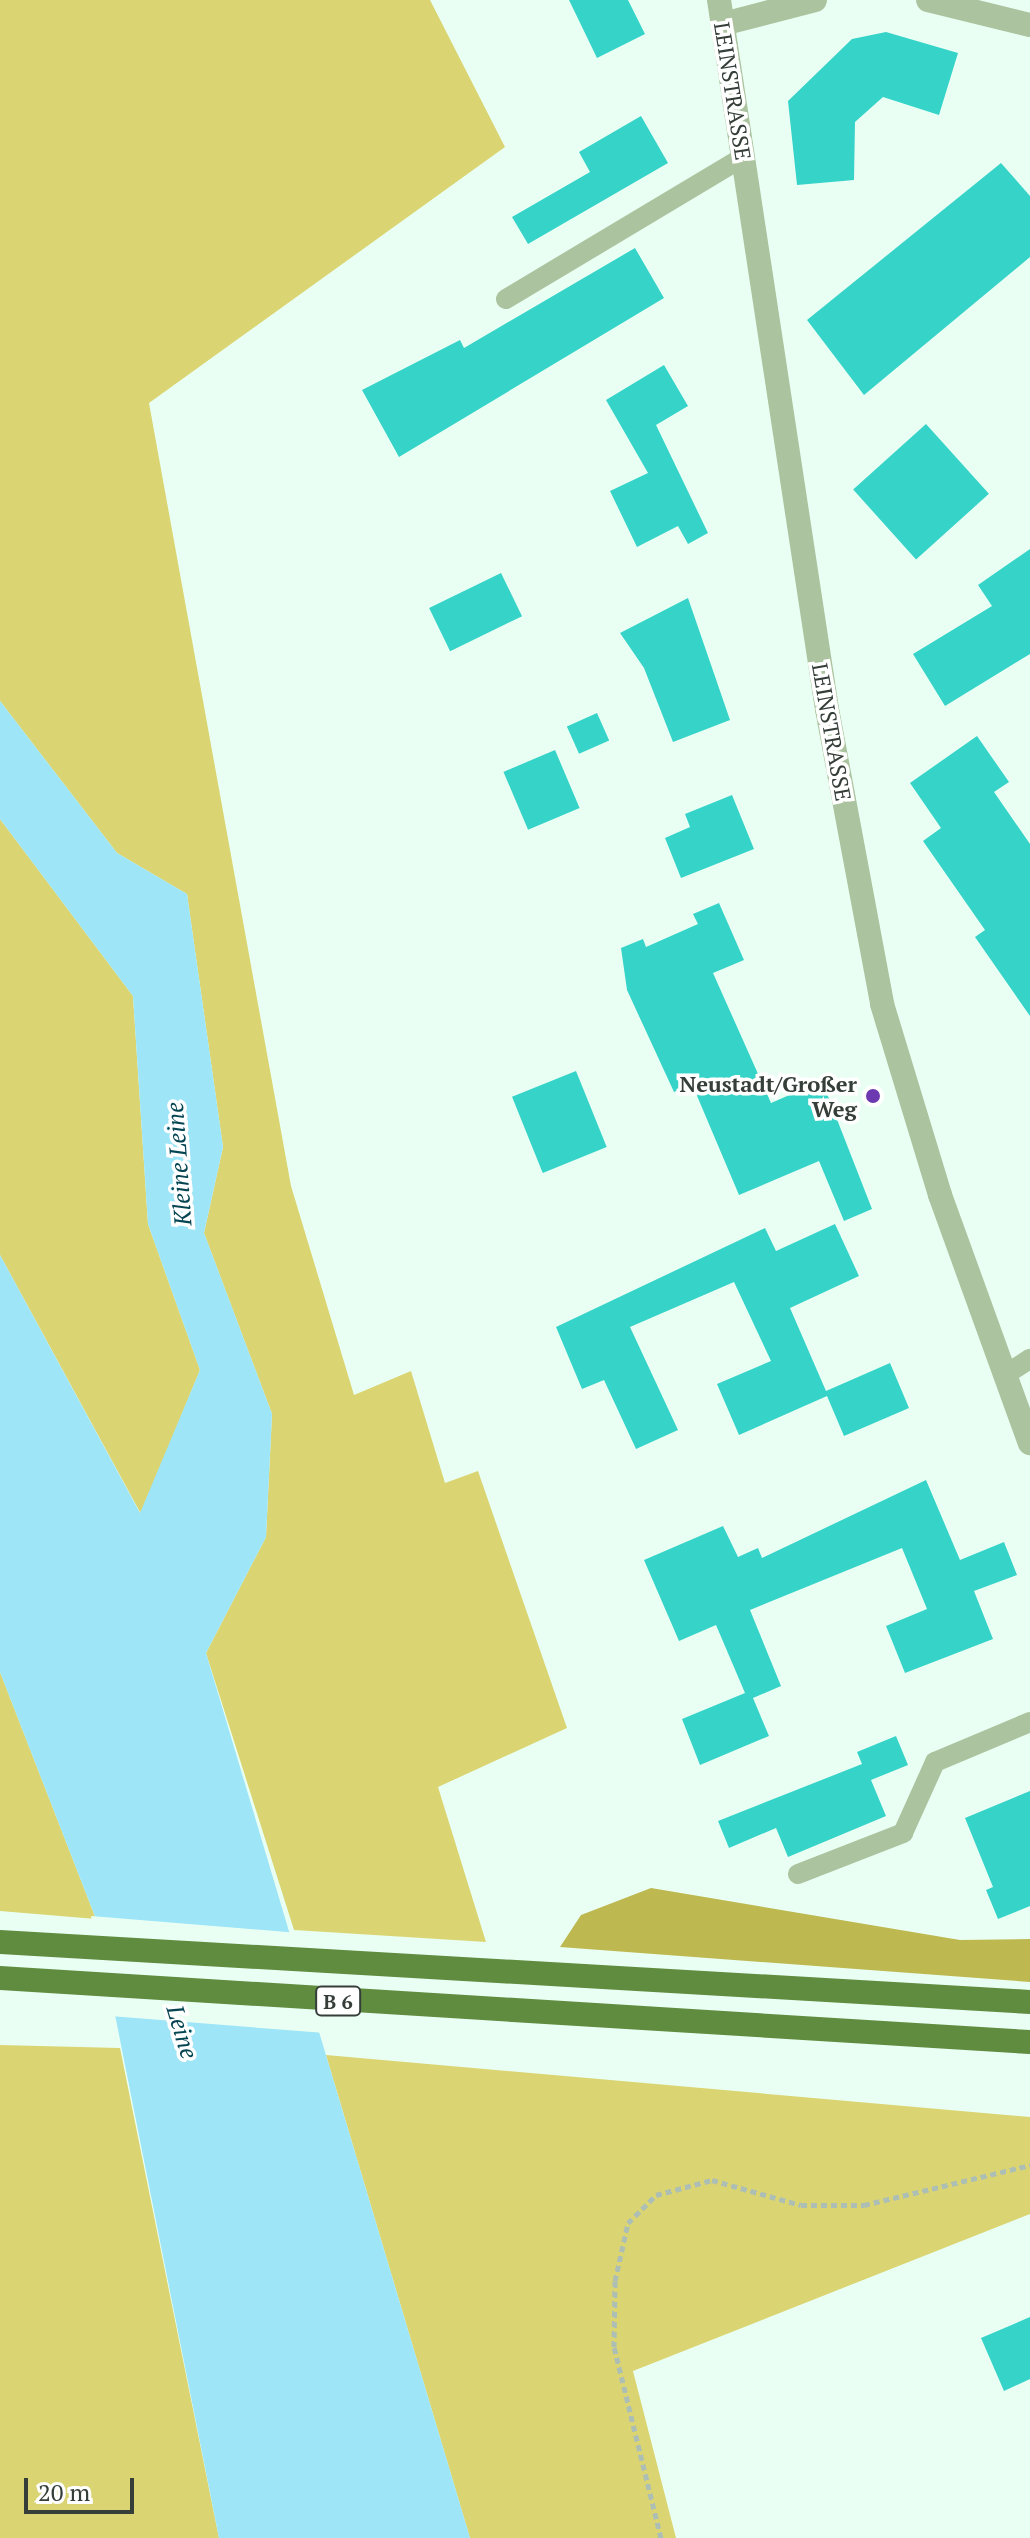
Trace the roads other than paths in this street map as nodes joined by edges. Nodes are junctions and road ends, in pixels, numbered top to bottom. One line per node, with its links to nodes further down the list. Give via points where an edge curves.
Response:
1 (815, 0): 3 (street)
2 (928, 0): 4 (street)
3 (721, 12): 5 (street, LEINSTRASSE)
4 (1030, 25)
5 (743, 157): 6 (lane); 8 (street, LEINSTRASSE, via 824,694 882,1004)
6 (506, 299)
7 (1030, 1359): 8 (lane)
8 (1005, 1375): 9 (street, LEINSTRASSE)
9 (1030, 1443)
10 (1030, 1722): 11 (lane, via 935,1762 903,1833)
11 (798, 1874)
12 (0, 1942): 14 (highway, B 6)
13 (0, 1978): 15 (highway, B 6)
14 (1030, 2002)
15 (1030, 2042)

